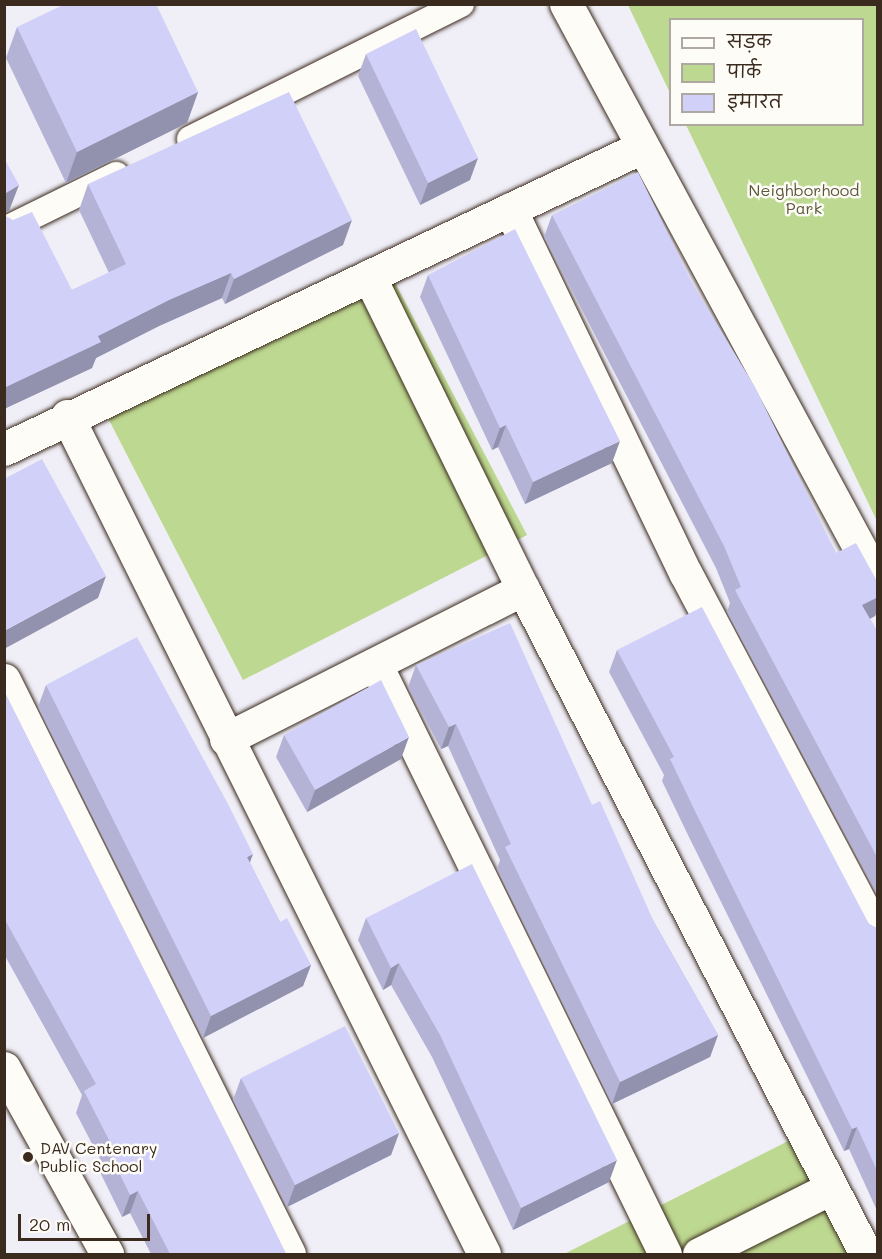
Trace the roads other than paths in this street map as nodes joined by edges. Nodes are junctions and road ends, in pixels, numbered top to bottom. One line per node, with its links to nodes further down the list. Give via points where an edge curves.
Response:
1 (461, 4): 5 (lane)
2 (566, 4): 3 (street)
3 (642, 147): 4 (street); 9 (street)
4 (510, 210): 6 (street); 14 (street, via 686,574)
5 (4, 230)
6 (369, 276): 7 (street); 10 (street)
7 (67, 416): 8 (street); 13 (street)
8 (4, 449)
9 (878, 582)
10 (523, 589): 11 (street); 16 (street)
11 (376, 665): 13 (street); 20 (street)
12 (4, 680): 18 (street)
13 (226, 739): 19 (street)
14 (878, 937)
15 (4, 1068): 17 (street)
16 (830, 1189): 21 (street); 22 (street)
17 (107, 1254)
18 (289, 1254)
19 (484, 1254)
20 (665, 1254)
21 (699, 1254)
22 (866, 1254)

